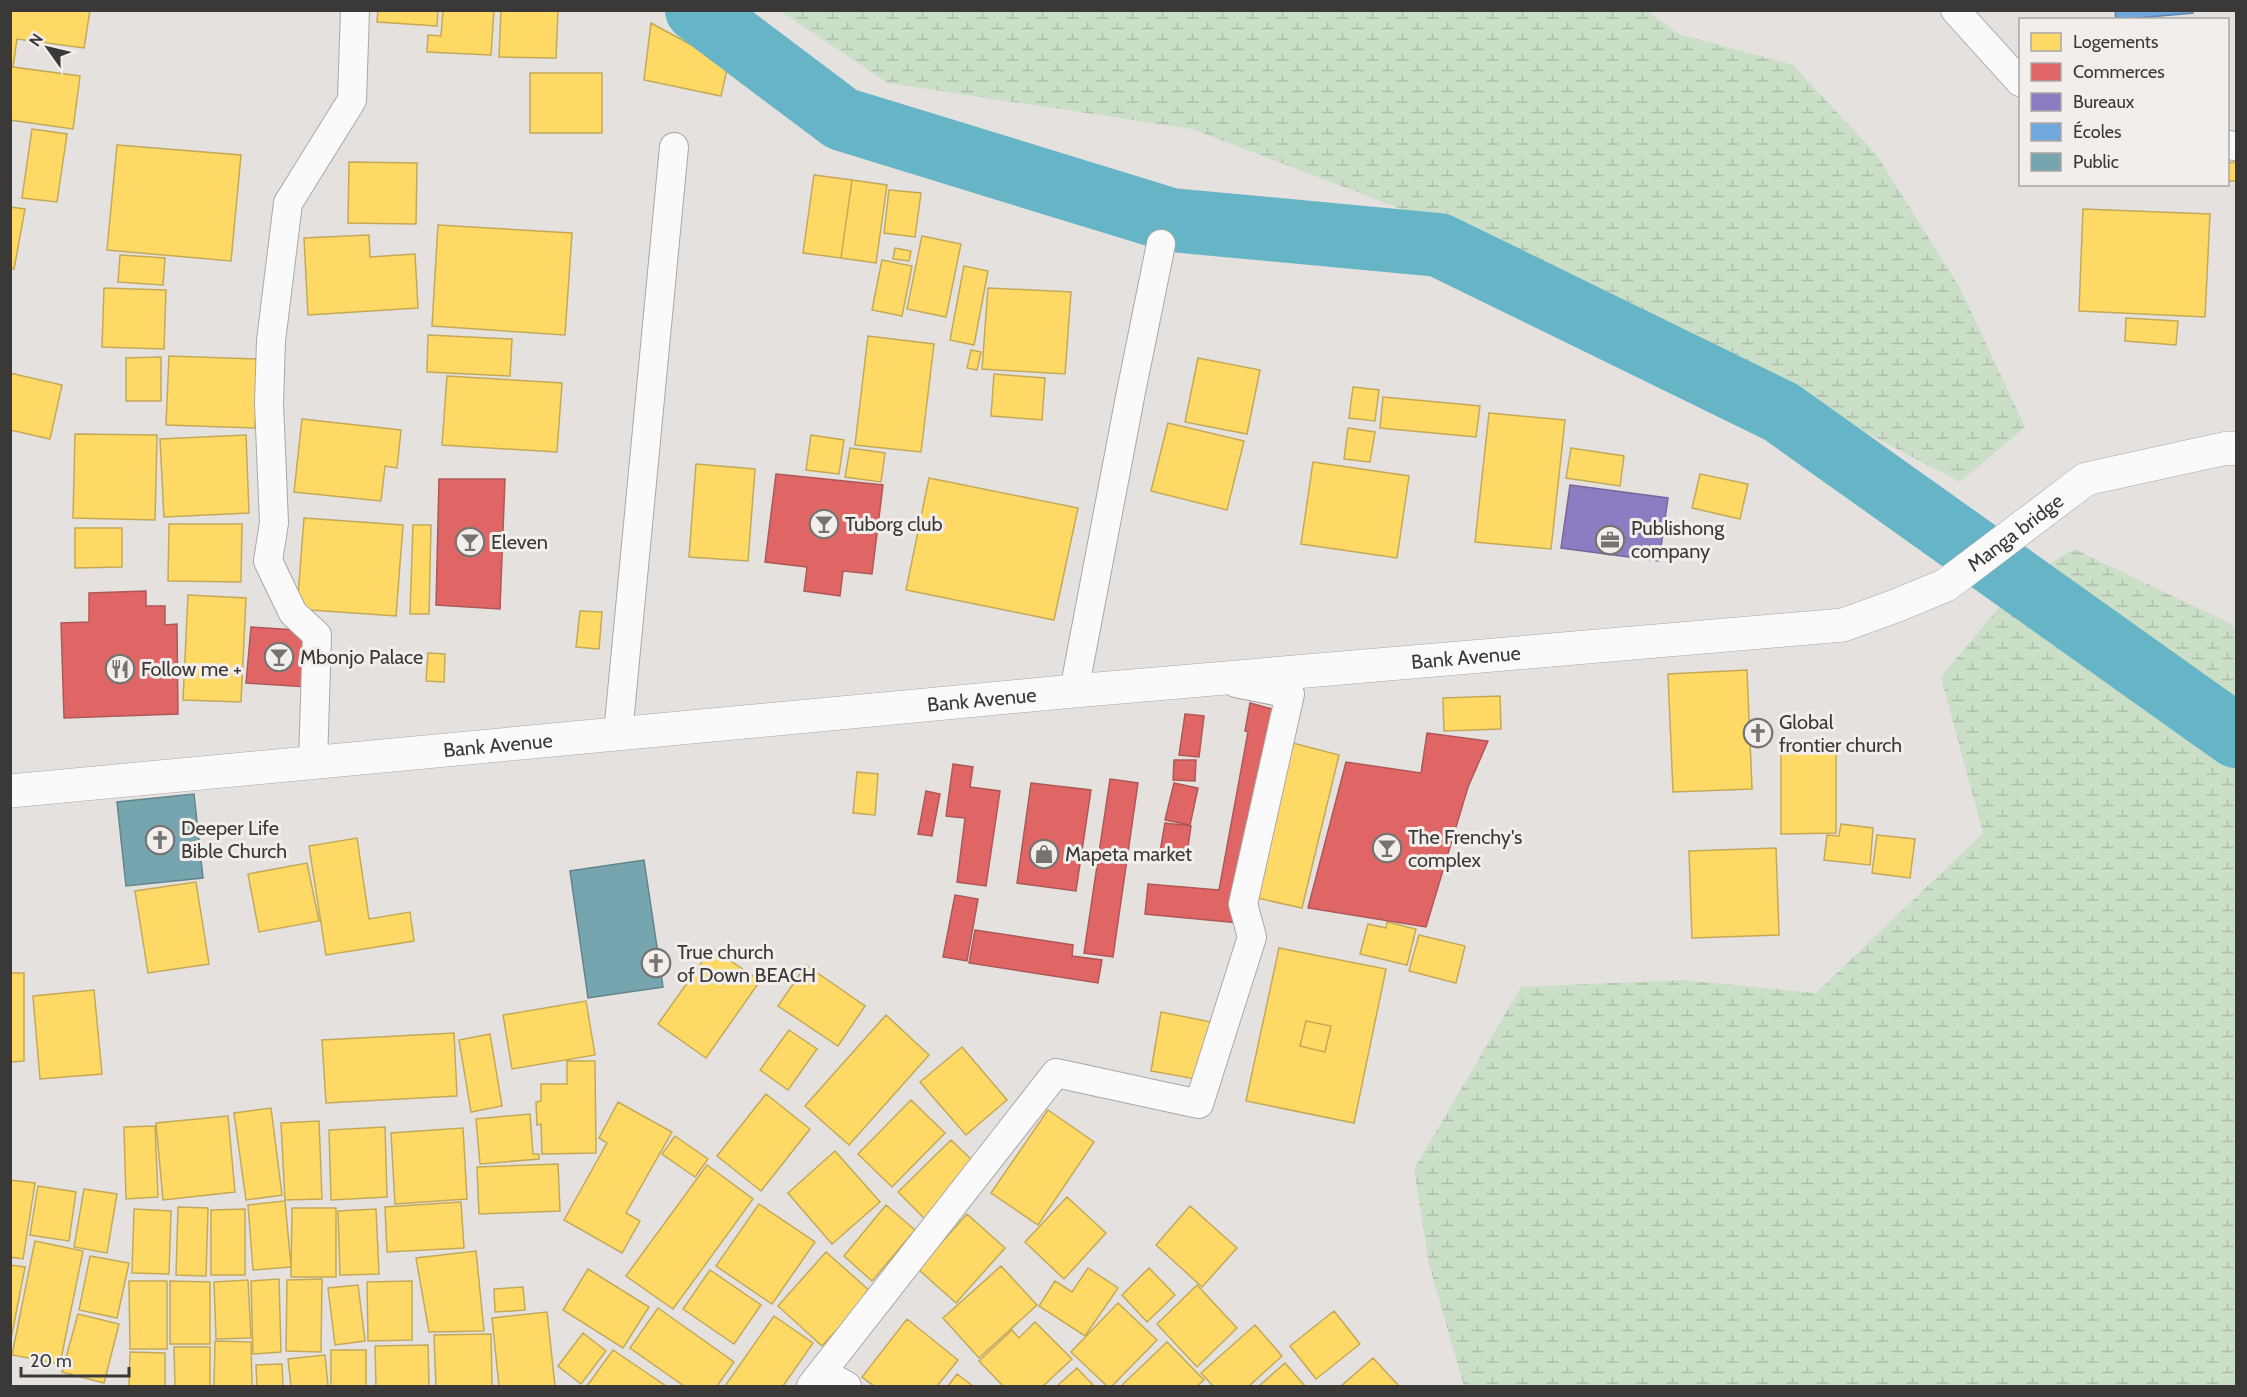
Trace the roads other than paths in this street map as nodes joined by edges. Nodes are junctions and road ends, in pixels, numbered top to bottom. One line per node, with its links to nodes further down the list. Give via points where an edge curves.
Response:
1 (355, 10): 11 (street, via 352,100 288,203 272,341 274,523 268,561 293,613 317,635)
2 (1955, 10): 3 (street)
3 (2019, 81)
4 (674, 147): 10 (street)
5 (1161, 244): 9 (street)
6 (2236, 449): 7 (street, Manga bridge, via 2086,479)
7 (1946, 585): 8 (street, Bank Avenue, via 1843,625)
8 (1214, 679): 9 (street, Bank Avenue); 13 (street, via 1290,694 1243,904 1252,937 1199,1104 1056,1073)
9 (1074, 691): 10 (street, Bank Avenue)
10 (618, 734): 11 (street, Bank Avenue)
11 (313, 762): 12 (street, Bank Avenue)
12 (10, 791)
13 (817, 1379): 14 (street)
14 (847, 1386)

